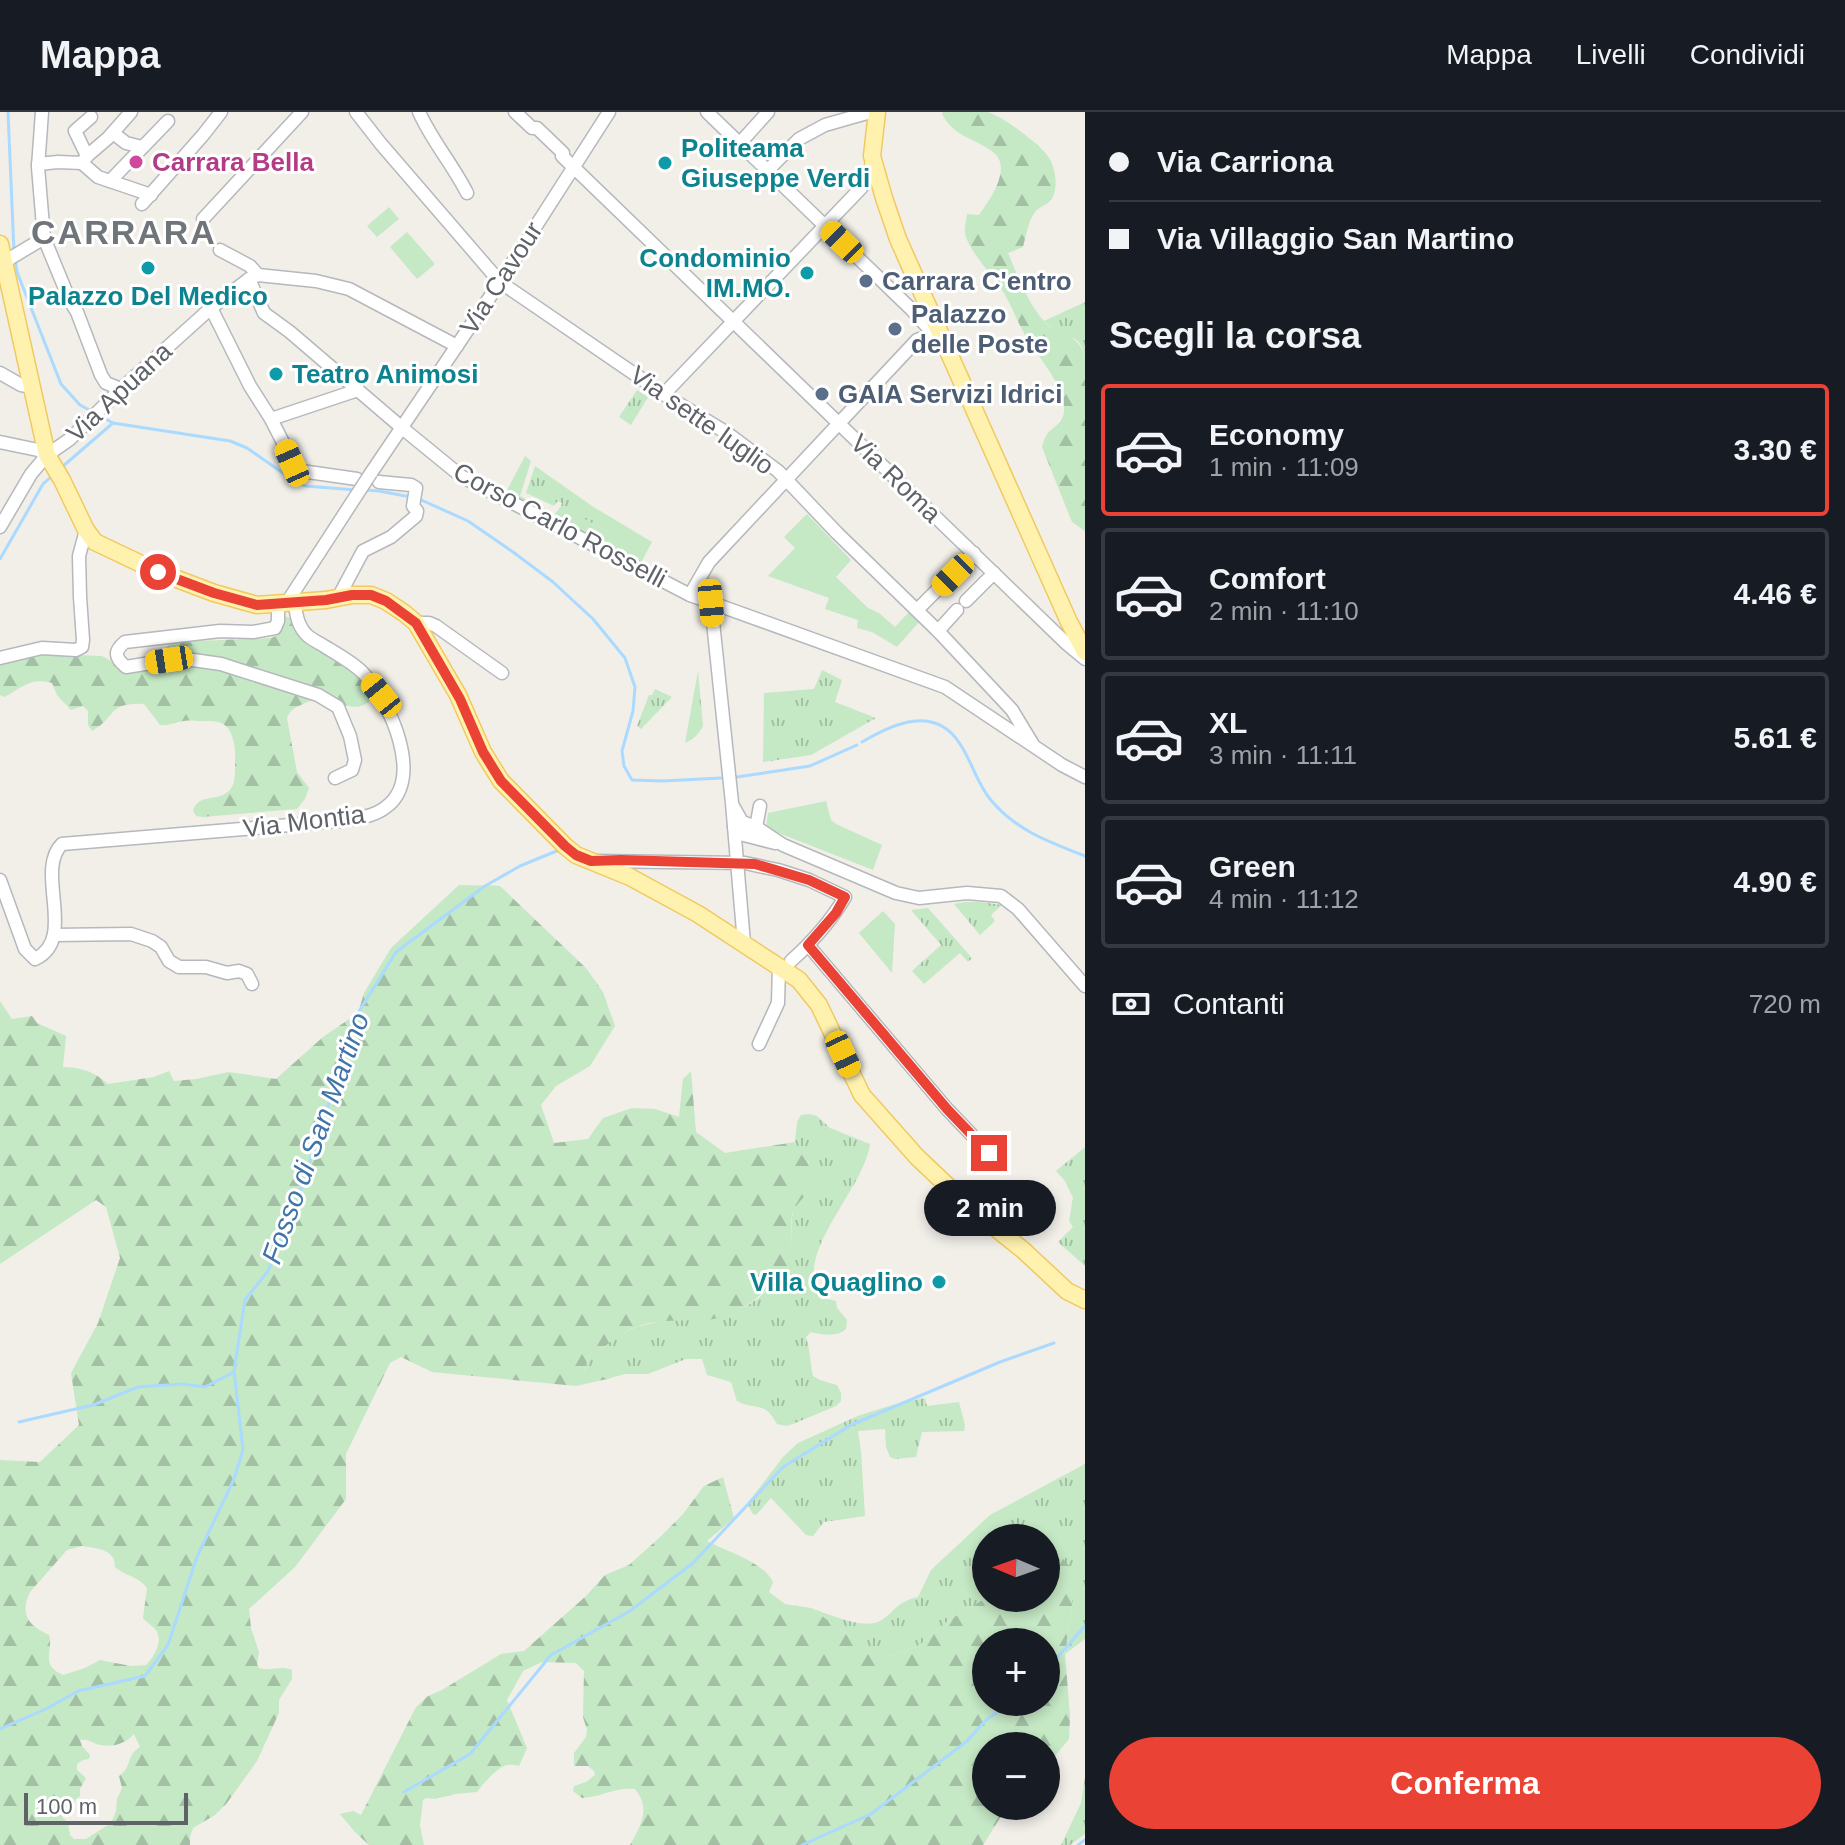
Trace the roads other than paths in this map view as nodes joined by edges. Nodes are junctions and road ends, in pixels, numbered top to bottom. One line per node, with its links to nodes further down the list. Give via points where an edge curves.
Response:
1 (42, 112): 21 (street)
2 (131, 112): 15 (street)
3 (221, 112): 24 (street, via 147,200)
4 (302, 112): 26 (street)
5 (356, 112): 33 (street, Via sette luglio)
6 (419, 112): 25 (street)
7 (515, 112): 22 (street, Via Roma)
8 (609, 112): 22 (street, Via Cavour)
9 (707, 112): 17 (street)
10 (768, 112): 17 (street)
11 (867, 112): 16 (main road); 23 (street, via 799,139)
12 (877, 112): 16 (main road)
13 (91, 117): 20 (street, via 75,131)
14 (168, 121): 18 (street)
15 (113, 133): 18 (street); 20 (street)
16 (873, 138): 19 (main road)
17 (740, 143): 23 (street)
18 (142, 147): 24 (street)
19 (872, 156): 27 (street, via 868,178); 37 (main road, via 898,239)
20 (84, 159): 21 (street); 24 (street, via 98,177)
21 (38, 164): 28 (street)
22 (574, 167): 33 (street, Via Cavour); 35 (street, Via Roma, via 645,243)
23 (768, 170): 27 (street)
24 (110, 181)
25 (467, 193)
26 (203, 219)
27 (825, 225): 35 (street); 37 (street)
28 (44, 238): 31 (street); 40 (street, via 101,375)
29 (0, 244): 31 (main road)
30 (220, 250): 32 (street, via 250,266)
31 (4, 265): 39 (main road)
32 (253, 277): 34 (street, Via Apuana); 36 (street, via 349,289); 41 (street, Corso Carlo Rosselli, via 264,313)
33 (500, 282): 36 (street, Via Cavour); 42 (street, Via sette luglio)
34 (211, 308): 40 (street, Via Apuana); 43 (street)
35 (738, 326): 42 (street); 44 (street, Via Roma)
36 (457, 346): 45 (street, Via Cavour)
37 (944, 346): 44 (street, via 933,337 917,340); 64 (main road)
38 (0, 373): 39 (street)
39 (33, 387): 46 (main road)
40 (121, 389): 49 (street, Via Apuana, via 70,439)
41 (358, 390): 43 (street); 45 (street, Corso Carlo Rosselli)
42 (664, 394): 52 (street, Via sette luglio, via 727,433)
43 (271, 419): 51 (street, via 296,468)
44 (840, 423): 52 (street); 55 (street, Via Roma)
45 (401, 427): 50 (street, Via Cavour); 57 (street, Corso Carlo Rosselli, via 461,476)
46 (37, 428): 48 (street); 49 (main road)
47 (0, 442): 48 (street)
48 (19, 445): 49 (street, via 38,450)
49 (53, 465): 53 (street, Via Apuana, via 31,474); 54 (main road)
50 (375, 477): 58 (street, via 413,486 416,516 363,551); 60 (street, Via Cavour, bridge, via 356,496)
51 (357, 479)
52 (786, 479): 57 (street, via 709,562); 61 (street, Via sette luglio)
53 (0, 527)
54 (86, 530): 60 (main road, via 95,542 156,571 235,600); 65 (street, via 79,556 82,647 42,648)
55 (974, 553): 56 (street, Via Roma); 61 (street)
56 (994, 573): 63 (street); 66 (street, Via Roma)
57 (690, 595): 59 (street, Corso Carlo Rosselli)
58 (338, 598): 60 (main road); 62 (main road, via 371,595)
59 (711, 603): 68 (street, Corso Carlo Rosselli, via 945,687); 71 (street)
60 (286, 604): 70 (street, Via Cavour, via 275,628 125,642 116,655 126,667 169,660 221,664 318,695 338,707 355,760 352,770); 81 (street, Via Montia, via 309,637 363,673 381,695 400,743 403,769 398,794 386,808 358,819 62,844 52,861)
61 (917, 610): 63 (street, Via sette luglio)
62 (416, 623): 67 (street, via 436,626); 78 (main road, via 501,781 565,846)
63 (938, 631): 68 (street, Via sette luglio, via 1012,710)
64 (1085, 652)
65 (0, 658)
66 (1085, 659)
67 (502, 673)
68 (1033, 745): 69 (street, Corso Carlo Rosselli)
69 (1085, 777)
70 (335, 778)
71 (732, 804): 73 (street); 74 (street, via 742,822)
72 (760, 806): 74 (street)
73 (734, 827): 76 (street, via 744,835); 77 (street)
74 (756, 827): 76 (street)
75 (767, 845): 76 (street); 77 (street, via 749,849); 79 (street)
76 (783, 845): 86 (street, via 907,896 1001,896)
77 (737, 860): 78 (street); 79 (street); 82 (street)
78 (591, 861): 82 (main road, via 630,877)
79 (755, 864): 83 (street, via 845,897)
80 (0, 880): 81 (street, via 25,949 35,959 47,952)
81 (54, 935): 85 (street, via 131,934 161,947 179,967 239,971)
82 (744, 943): 84 (main road)
83 (808, 945): 84 (street); 88 (street)
84 (785, 964): 87 (street, via 778,1003); 89 (main road, via 819,1005 862,1095 917,1157 1067,1291)
85 (252, 984)
86 (1085, 986)
87 (759, 1044)
88 (989, 1153)
89 (1085, 1300)

